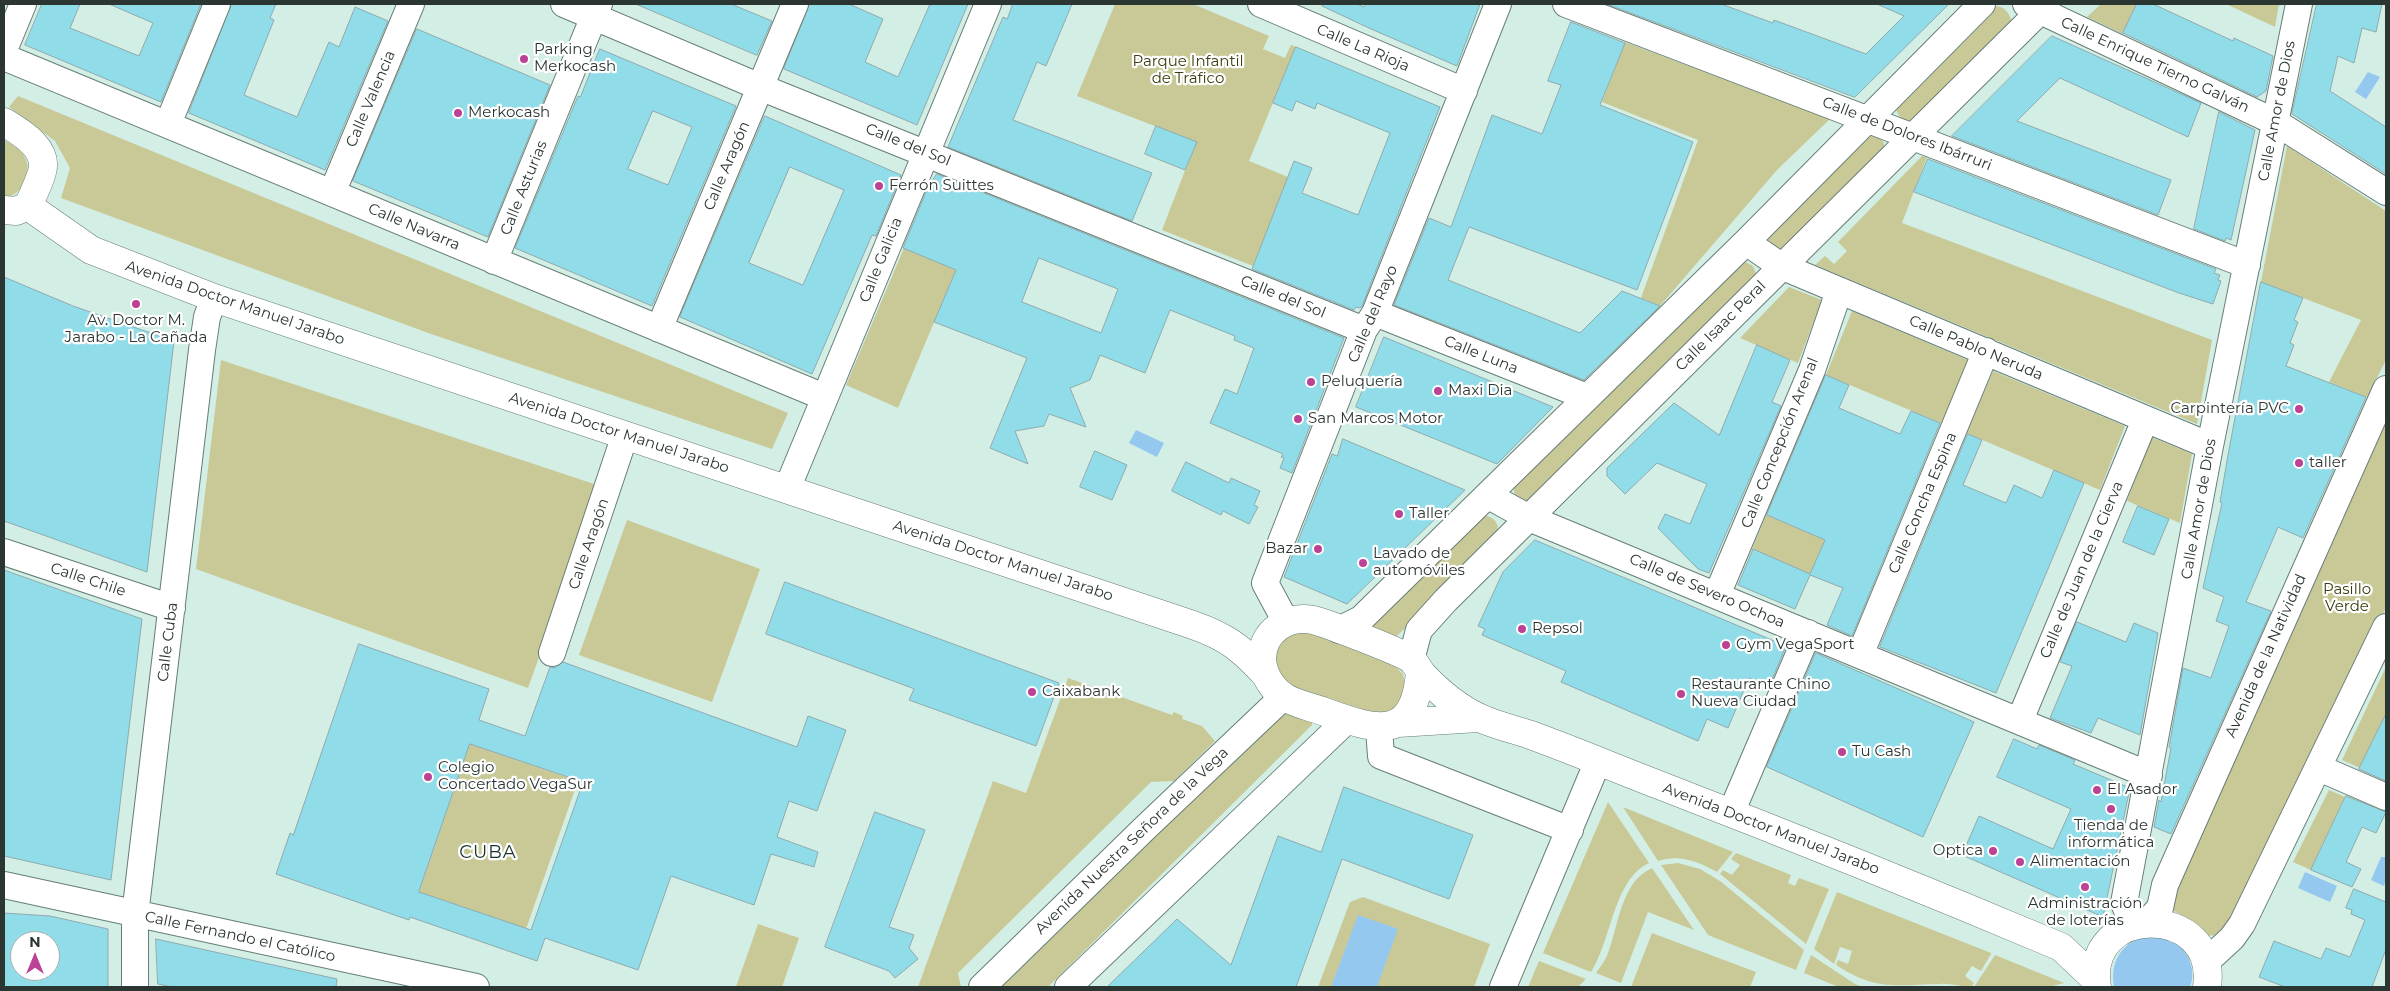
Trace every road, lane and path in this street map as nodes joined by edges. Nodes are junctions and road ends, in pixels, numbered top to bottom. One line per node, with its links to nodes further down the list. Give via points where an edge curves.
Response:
1 (22, 4): 14 (street)
2 (217, 4): 21 (street)
3 (411, 4): 25 (street, Calle Valencia)
4 (564, 4): 13 (street, Calle del Sol)
5 (795, 4): 16 (street, Calle Aragón)
6 (988, 4): 23 (street, Calle Galicia)
7 (1261, 4): 17 (street, Calle La Rioja)
8 (1498, 4): 17 (street, Calle del Rayo)
9 (1566, 4): 18 (street, Calle de Dolores Ibárruri)
10 (1982, 4): 18 (street)
11 (2299, 4): 20 (street, Calle Amor de Dios)
12 (2037, 6): 20 (street, Calle Enrique Tierno Galván); 22 (street, Calle Isaac Peral)
13 (597, 10): 16 (street, Calle del Sol); 28 (street, Calle Asturias)
14 (4, 50)
15 (4, 57): 21 (street, Calle Navarra)
16 (760, 87): 23 (street, Calle del Sol); 34 (street, Calle Aragón)
17 (1464, 91): 33 (street, Calle del Rayo)
18 (1866, 119): 22 (street, Calle de Dolores Ibárruri); 27 (street)
19 (4, 122): 26 (street, via 30,138 40,155 43,170)
20 (2276, 122): 24 (street, Calle Enrique Tierno Galván); 29 (street, Calle Amor de Dios)
21 (168, 124): 25 (street, Calle Navarra)
22 (1914, 136): 29 (street, Calle de Dolores Ibárruri); 30 (street, Calle Isaac Peral)
23 (925, 152): 33 (street, Calle del Sol); 37 (street, Calle Galicia)
24 (2386, 192)
25 (332, 193): 28 (street, Calle Navarra)
26 (16, 208): 32 (street, Avenida Doctor Manuel Jarabo, via 90,250)
27 (1746, 242): 30 (street, Calle Pablo Neruda); 38 (street)
28 (494, 261): 34 (street, Calle Navarra)
29 (2247, 265): 41 (street, Calle Amor de Dios)
30 (1781, 266): 31 (street, Calle Pablo Neruda); 44 (street, Calle Isaac Peral)
31 (1839, 291): 35 (street, Calle Pablo Neruda); 46 (street, Calle Concepción Arenal, via 1812,370)
32 (214, 298): 40 (street, Avenida Doctor Manuel Jarabo); 47 (street, Calle Cuba, via 207,317 202,350)
33 (1370, 321): 38 (street, Calle Luna); 48 (street, Calle del Rayo, via 1265,583)
34 (659, 329): 37 (street, Calle Navarra)
35 (1986, 351): 39 (street, Calle Pablo Neruda); 54 (street, Calle Concha Espina)
36 (2386, 389): 70 (street, Avenida de la Natividad, via 2165,885 2160,908)
37 (824, 397): 42 (street, Calle Galicia)
38 (1587, 397): 43 (street)
39 (2145, 420): 41 (street, Calle Pablo Neruda); 60 (street, Calle de Juan de la Cierva)
40 (625, 435): 42 (street, Avenida Doctor Manuel Jarabo); 53 (street, Calle Aragón)
41 (2210, 446): 64 (street, Calle Amor de Dios)
42 (787, 489): 52 (street, Avenida Doctor Manuel Jarabo)
43 (1489, 496): 44 (street, Calle de Severo Ochoa); 50 (street, via 1361,618)
44 (1529, 518): 46 (street, Calle de Severo Ochoa); 55 (street, Calle Isaac Peral, via 1419,630)
45 (4, 552): 47 (street, Calle Chile)
46 (1717, 595): 51 (street, Calle de Severo Ochoa)
47 (172, 608): 69 (street, Calle Cuba)
48 (1280, 625): 50 (street, Avenida Doctor Manuel Jarabo, via 1298,619 1313,620); 52 (street, Avenida Doctor Manuel Jarabo, via 1253,634); 56 (street, via 1265,642 1262,658)
49 (2386, 627): 63 (street)
50 (1339, 630): 55 (street, Avenida Doctor Manuel Jarabo)
51 (1808, 633): 54 (street, Calle de Severo Ochoa); 66 (street)
52 (1222, 636): 56 (street, Avenida Doctor Manuel Jarabo)
53 (552, 653)
54 (1860, 655): 60 (street, Calle de Severo Ochoa)
55 (1416, 666): 58 (street, Avenida Doctor Manuel Jarabo, via 1441,693); 61 (street, via 1418,694 1412,710)
56 (1265, 674): 57 (street, Avenida Doctor Manuel Jarabo)
57 (1284, 697): 59 (street, Avenida Doctor Manuel Jarabo); 77 (street, Avenida Nuestra Señora de la Vega)
58 (1478, 718): 61 (street, Avenida Doctor Manuel Jarabo); 62 (street, Avenida Doctor Manuel Jarabo)
59 (1348, 720): 61 (street, Avenida Doctor Manuel Jarabo); 78 (street)
60 (2020, 720): 64 (street, Calle de Severo Ochoa)
61 (1388, 726): 67 (street, via 1381,756)
62 (1598, 761): 66 (street, Avenida Doctor Manuel Jarabo); 67 (street)
63 (2319, 768): 65 (street); 73 (street, via 2242,924)
64 (2149, 775): 70 (street, Calle Amor de Dios, via 2124,903)
65 (2386, 797)
66 (1731, 813): 72 (street, Avenida Doctor Manuel Jarabo)
67 (1570, 830): 79 (street)
68 (4, 885): 69 (street, Calle Fernando el Católico)
69 (135, 915): 75 (street, Calle Cuba); 76 (street, Calle Fernando el Católico)
70 (2140, 923): 71 (street, via 2118,933); 73 (street, via 2166,924 2183,932 2197,945)
71 (2105, 946): 72 (street, Avenida Doctor Manuel Jarabo); 74 (street, via 2098,961)
72 (2061, 947): 74 (street, Avenida Doctor Manuel Jarabo)
73 (2209, 979)
74 (2096, 983)
75 (135, 987)
76 (476, 987)
77 (982, 987)
78 (1068, 987)
79 (1503, 987)

